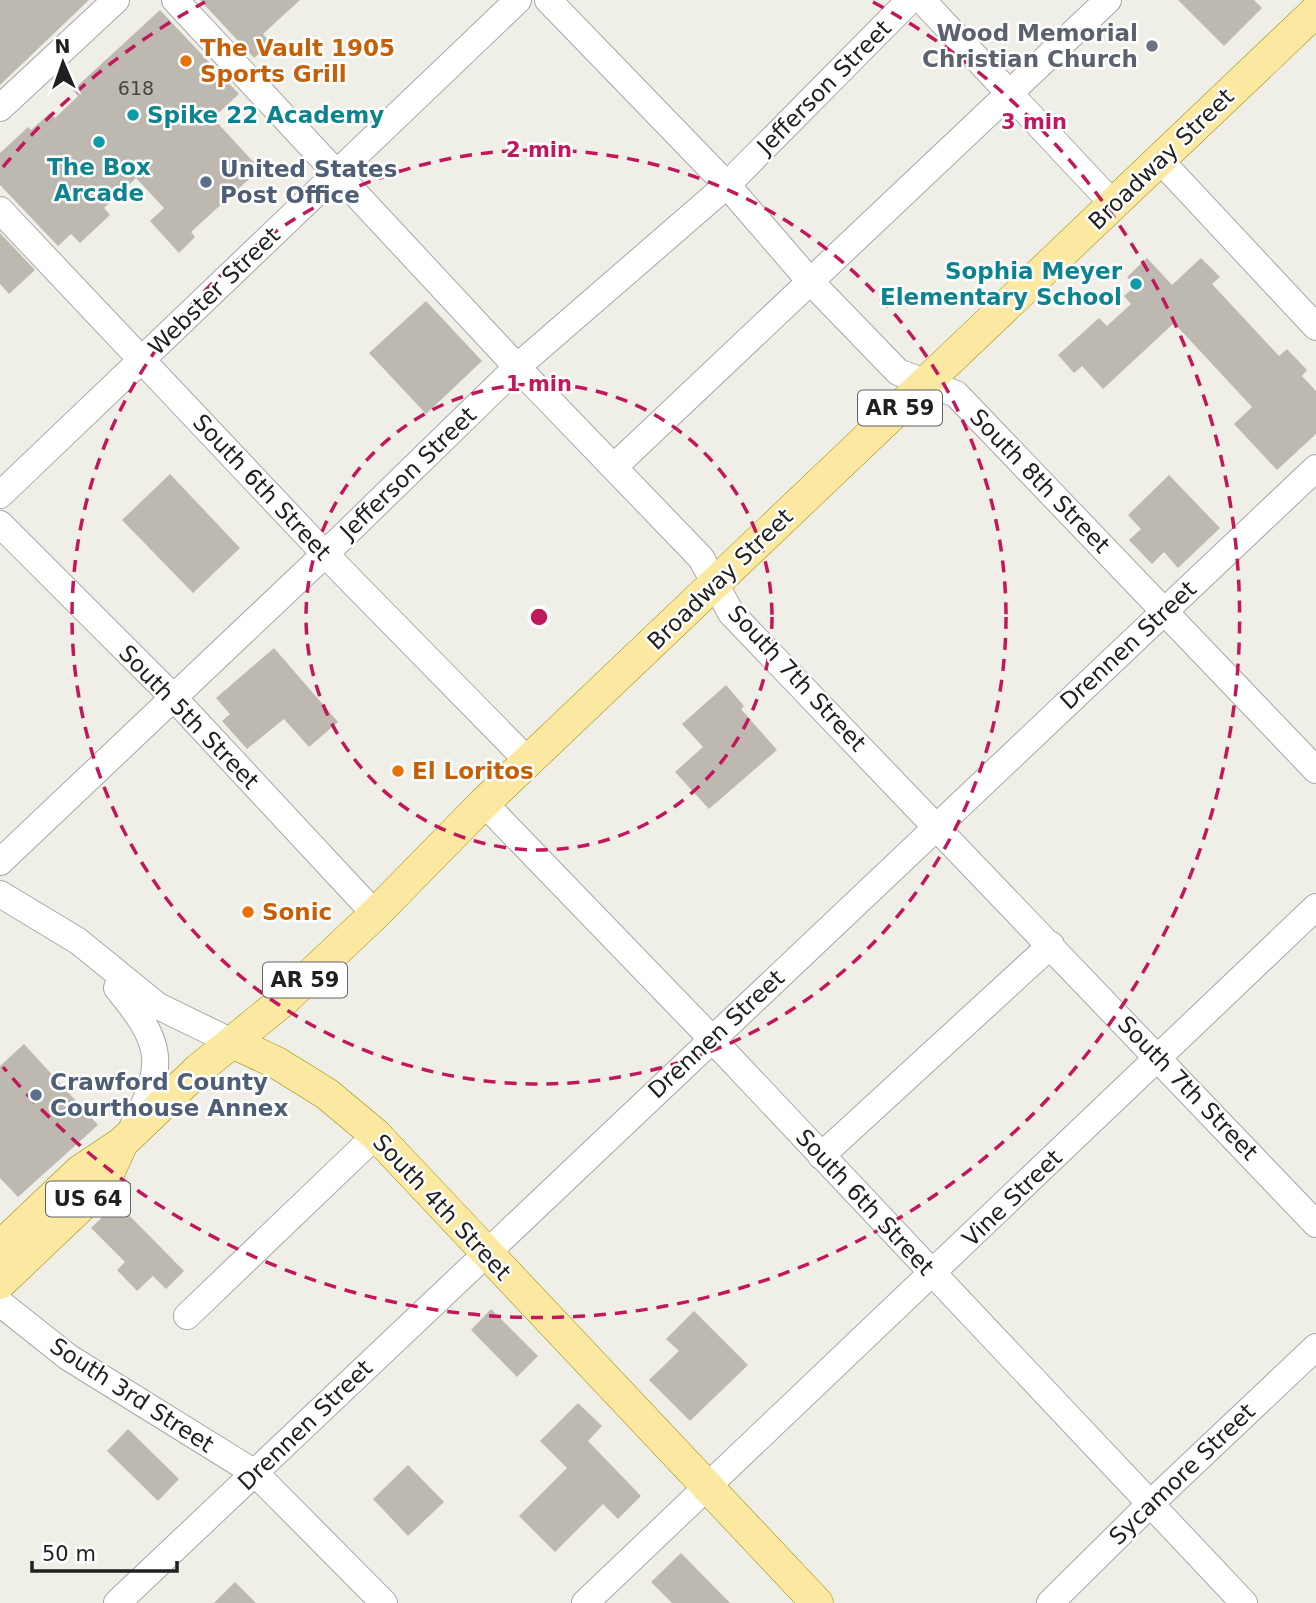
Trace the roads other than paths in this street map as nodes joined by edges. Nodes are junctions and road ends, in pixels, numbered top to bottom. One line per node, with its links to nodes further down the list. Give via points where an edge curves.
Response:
1 (116, 0): 10 (street)
2 (175, 0): 12 (street, South 7th Street)
3 (519, 0): 12 (street, Webster Street)
4 (548, 0): 13 (street, South 8th Street)
5 (910, 0): 13 (street, Jefferson Street)
6 (922, 0): 9 (street)
7 (1108, 0): 9 (street)
8 (1309, 9): 11 (main road, Broadway Street / AR 59)
9 (1007, 94): 14 (street); 16 (street)
10 (0, 108)
11 (1160, 160): 14 (main road, Broadway Street / AR 59); 17 (street)
12 (337, 173): 18 (street, Webster Street); 19 (street, South 7th Street)
13 (727, 185): 16 (street, South 8th Street); 19 (street, Jefferson Street)
14 (1114, 205): 20 (main road, Broadway Street / AR 59)
15 (0, 210): 18 (street, South 6th Street)
16 (809, 280): 20 (street, South 8th Street, via 898,372); 21 (street)
17 (1316, 327)
18 (141, 359): 23 (street, Webster Street); 25 (street, South 6th Street)
19 (517, 367): 21 (street, South 7th Street); 25 (street, Jefferson Street)
20 (926, 383): 26 (main road, Broadway Street / AR 59); 27 (street, South 8th Street, via 956,394)
21 (615, 466): 26 (street, South 7th Street, via 701,558)
22 (1316, 468): 27 (street, Drennen Street)
23 (0, 495)
24 (0, 524): 28 (street, South 5th Street)
25 (325, 554): 28 (street, Jefferson Street); 29 (street, South 6th Street)
26 (715, 584): 29 (main road, Broadway Street / AR 59); 32 (street, South 7th Street, via 731,613)
27 (1164, 611): 30 (street, South 8th Street); 32 (street, Drennen Street)
28 (174, 698): 33 (street, Jefferson Street); 36 (street, South 5th Street)
29 (528, 761): 31 (main road, Broadway Street / AR 59)
30 (1316, 770)
31 (484, 803): 36 (main road, Broadway Street / AR 59); 39 (street, South 6th Street)
32 (936, 825): 38 (street, South 7th Street); 39 (street, Drennen Street)
33 (0, 862)
34 (0, 894): 37 (street, South 4th Street)
35 (1316, 907): 41 (street, Vine Street)
36 (374, 914): 40 (main road, Broadway Street / AR 59, via 284,1000)
37 (78, 941): 40 (street, South 4th Street, via 158,1006); 43 (street, via 139,1014 155,1049 149,1098)
38 (1051, 945): 41 (street, South 7th Street); 44 (street)
39 (711, 1038): 44 (street, South 6th Street); 48 (street, Drennen Street)
40 (232, 1042): 42 (main road, South 4th Street, via 327,1094); 43 (main road, Broadway Street / US 64)
41 (1158, 1057): 45 (street, South 7th Street); 49 (street, Vine Street)
42 (376, 1135): 48 (main road, South 4th Street); 52 (street)
43 (124, 1141): 46 (main road, Broadway Street / US 64, via 80,1171)
44 (821, 1156): 49 (street, South 6th Street)
45 (1316, 1224)
46 (32, 1234): 47 (main road, US 64); 50 (main road, US 64)
47 (0, 1247)
48 (485, 1253): 54 (street, Drennen Street); 55 (main road, South 4th Street)
49 (932, 1274): 55 (street, Vine Street); 56 (street, South 6th Street)
50 (0, 1283)
51 (0, 1303): 54 (street, South 3rd Street, via 68,1357)
52 (187, 1316)
53 (1316, 1347): 56 (street, Sycamore Street)
54 (255, 1473): 57 (street, Drennen Street); 58 (street, South 3rd Street)
55 (706, 1488): 59 (street, Vine Street); 60 (main road, South 4th Street)
56 (1150, 1504): 61 (street, Sycamore Street); 62 (street, South 6th Street)
57 (117, 1603)
58 (384, 1603)
59 (585, 1603)
60 (817, 1603)
61 (1050, 1603)
62 (1244, 1603)

